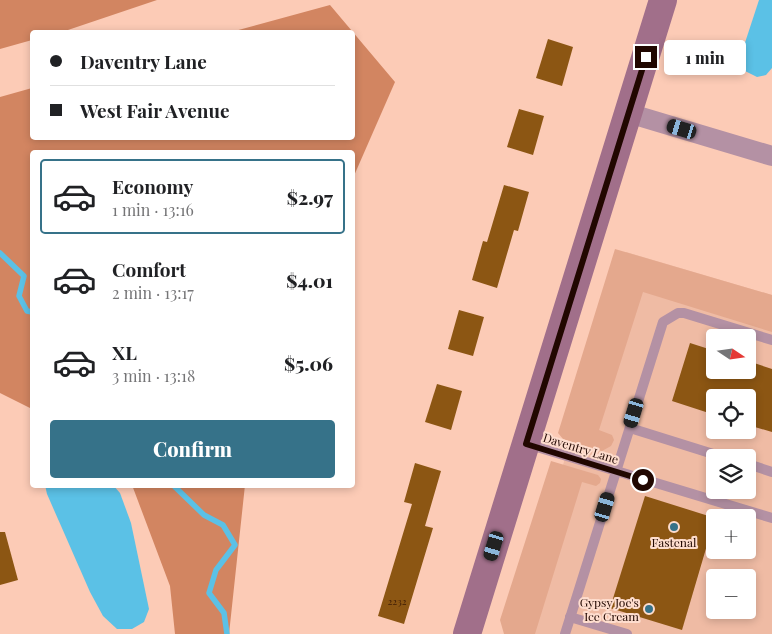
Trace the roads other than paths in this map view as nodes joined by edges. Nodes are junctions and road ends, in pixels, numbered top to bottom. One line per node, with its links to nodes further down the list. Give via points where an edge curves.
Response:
1 (663, 0): 2 (street)
2 (628, 113): 3 (street); 6 (street)
3 (772, 156)
4 (772, 340): 5 (lane, via 684,313 670,317 663,322)
5 (630, 428): 7 (lane); 9 (lane)
6 (526, 444): 9 (lane, Daventry Lane); 13 (street)
7 (706, 452)
8 (756, 467): 10 (lane)
9 (616, 472): 11 (lane, Daventry Lane); 12 (lane)
10 (772, 472)
11 (772, 518)
12 (570, 617): 14 (lane); 15 (lane)
13 (467, 634)
14 (565, 634)
15 (628, 634)

